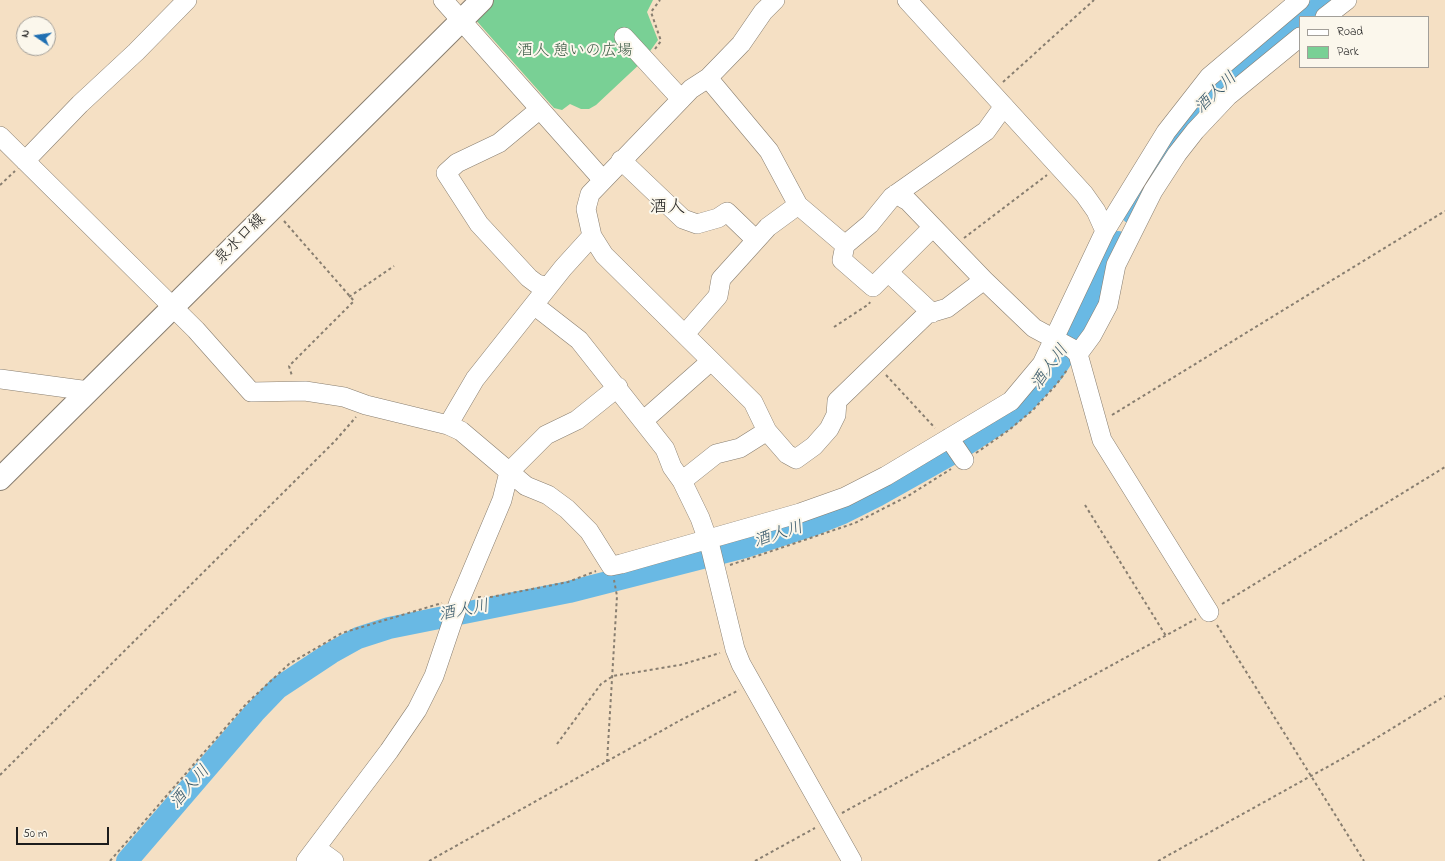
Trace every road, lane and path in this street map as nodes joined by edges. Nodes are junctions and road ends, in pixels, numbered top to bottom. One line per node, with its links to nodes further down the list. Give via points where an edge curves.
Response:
1 (187, 0): 23 (street)
2 (443, 0): 11 (street)
3 (482, 0): 11 (main road, 泉水口線)
4 (660, 0): 14 (path, via 651,12 661,41)
5 (775, 0): 16 (street, via 740,44)
6 (907, 0): 19 (street)
7 (1094, 0): 19 (path)
8 (1300, 0): 15 (street)
9 (1347, 0): 10 (street)
10 (1326, 16)
11 (462, 20): 20 (street); 29 (main road, 泉水口線)
12 (624, 38): 14 (street)
13 (1299, 38): 17 (street)
14 (645, 60): 18 (street)
15 (1209, 77): 17 (street); 32 (street, via 1166,132)
16 (708, 78): 18 (street); 28 (street, via 769,151)
17 (1228, 96): 49 (street, via 1195,131 1153,191 1116,265 1108,305 1092,335)
18 (681, 99): 22 (street)
19 (998, 99): 24 (street); 27 (street, via 986,130)
20 (540, 109): 25 (street); 40 (street, via 498,143 457,163 446,174 479,224 529,278)
21 (0, 136): 23 (street)
22 (621, 160): 25 (street); 34 (street, via 683,219 697,224 718,218 727,212)
23 (25, 161): 26 (path); 44 (street)
24 (1059, 166): 32 (street, via 1096,211); 36 (path)
25 (602, 180): 33 (street, via 590,194 586,209)
26 (0, 185)
27 (896, 194): 31 (street, via 908,201); 35 (street, via 870,224)
28 (798, 206): 34 (street, via 768,227); 35 (street)
29 (273, 208): 42 (path); 44 (main road, 泉水口線)
30 (1445, 211): 59 (path)
31 (933, 227): 36 (street); 38 (street)
32 (1105, 231): 48 (street)
33 (592, 236): 40 (street); 47 (street, via 604,255)
34 (756, 240): 47 (street, via 721,279 718,296)
35 (845, 245): 41 (street, via 842,260)
36 (952, 247): 39 (street)
37 (394, 266): 42 (path)
38 (888, 272): 41 (street); 45 (street)
39 (984, 280): 45 (street, via 947,308); 48 (street, via 1034,328)
40 (548, 287): 43 (street)
41 (873, 287): 46 (path, via 869,304)
42 (350, 297): 55 (path, via 354,302 289,366)
43 (534, 304): 53 (street, via 579,340); 58 (street, via 475,379)
44 (172, 308): 54 (main road, 泉水口線); 55 (street, via 196,330 251,392)
45 (932, 313): 51 (street, via 927,314)
46 (834, 327)
47 (685, 334): 50 (street)
48 (1053, 338): 49 (street); 61 (street, via 1042,364 1011,401)
49 (1078, 354): 59 (street)
50 (711, 361): 57 (street); 60 (street, via 753,402)
51 (876, 364): 60 (street, via 837,402 836,415 829,429 814,446 796,459 787,454); 61 (path, via 932,426)
52 (0, 378): 54 (street)
53 (618, 388): 57 (street); 64 (street, via 578,420 546,434)
54 (89, 391): 65 (main road, 泉水口線)
55 (295, 391): 56 (street, via 344,398)
56 (366, 405): 58 (street); 79 (path, via 335,441)
57 (643, 421): 66 (street, via 665,449 672,467)
58 (448, 424): 64 (street, via 461,430)
59 (1097, 424): 71 (street, via 1102,440 1113,459)
60 (767, 431): 66 (street, via 740,448 716,454)
61 (949, 438): 62 (street); 68 (street, via 845,497 800,513)
62 (964, 460)
63 (1445, 466): 71 (path)
64 (509, 472): 69 (street, via 526,486 548,495 567,509 589,531); 70 (street, via 502,500)
65 (0, 479)
66 (682, 481): 68 (street)
67 (1085, 505): 72 (path)
68 (708, 539): 69 (street); 73 (street)
69 (611, 566): 70 (path, via 568,582 491,597); 74 (path, via 617,596)
70 (461, 598): 82 (street, via 434,676 417,710); 83 (path, via 342,633 289,664 246,704)
71 (1208, 612): 72 (path); 80 (path)
72 (1166, 636): 81 (path)
73 (735, 649): 74 (path, via 680,665); 75 (street)
74 (612, 676): 77 (path, via 601,684); 78 (path)
75 (751, 683): 78 (path); 81 (street)
76 (1445, 696): 80 (path)
77 (557, 744)
78 (607, 762): 85 (path)
79 (0, 775)
80 (1311, 776): 88 (path); 89 (path)
81 (828, 820): 86 (path); 87 (street)
82 (311, 854): 84 (street)
83 (110, 861)
84 (334, 861)
85 (429, 861)
86 (755, 861)
87 (852, 861)
88 (1158, 861)
89 (1364, 861)

